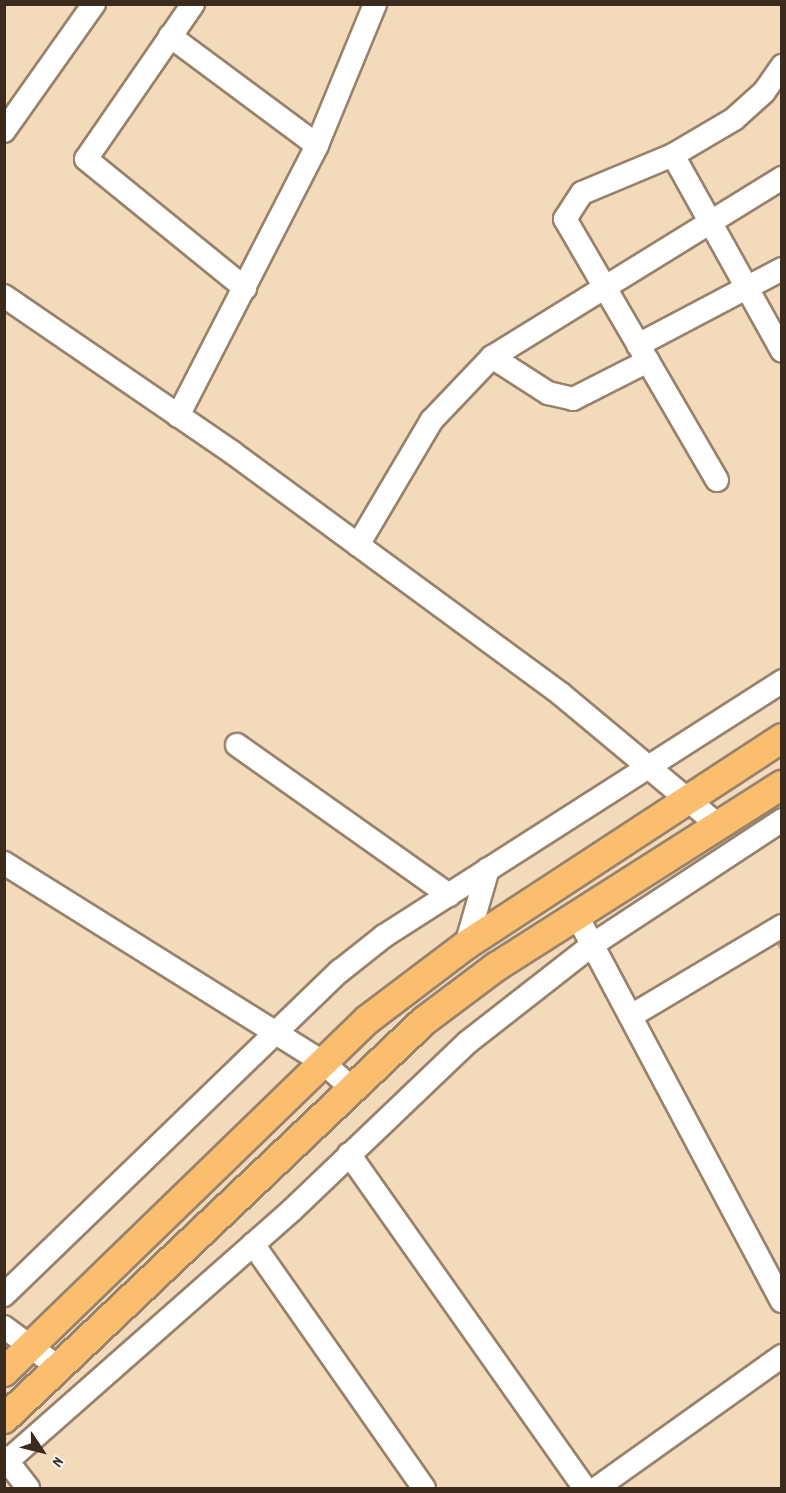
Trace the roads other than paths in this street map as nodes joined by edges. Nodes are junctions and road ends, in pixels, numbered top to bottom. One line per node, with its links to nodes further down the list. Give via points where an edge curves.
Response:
1 (94, 4): 6 (street)
2 (193, 4): 4 (street)
3 (375, 4): 7 (street)
4 (170, 36): 7 (street); 13 (street, via 86,159)
5 (781, 69): 8 (street, via 750,107)
6 (4, 131)
7 (317, 145): 13 (street)
8 (673, 155): 10 (street); 12 (street, via 582,193 567,208 567,228)
9 (782, 178): 10 (street)
10 (708, 223): 12 (street); 14 (street)
11 (782, 269): 14 (street)
12 (604, 285): 17 (street); 18 (street)
13 (245, 288): 19 (street)
14 (746, 288): 16 (street); 17 (street)
15 (4, 296): 19 (street)
16 (782, 351)
17 (643, 353): 18 (street, via 573,399 548,393); 20 (street)
18 (492, 357): 21 (street, via 432,420)
19 (178, 416): 21 (street)
20 (717, 480)
21 (358, 545): 25 (street, via 562,695)
22 (782, 681): 25 (street)
23 (782, 738): 27 (main road)
24 (237, 745): 32 (street)
25 (648, 767): 27 (street); 31 (street)
26 (782, 785): 29 (main road)
27 (686, 798): 29 (street); 35 (main road)
28 (782, 820): 36 (street)
29 (718, 825): 33 (main road)
30 (4, 863): 38 (street)
31 (488, 869): 32 (street); 35 (street)
32 (449, 895): 38 (street, via 384,936)
33 (577, 916): 36 (street); 40 (main road, via 424,1021)
34 (782, 926): 37 (street)
35 (466, 945): 39 (main road, via 368,1020)
36 (592, 945): 37 (street); 41 (street, via 468,1042)
37 (631, 1016): 44 (street)
38 (276, 1032): 39 (street); 43 (street)
39 (323, 1062): 40 (street); 46 (main road)
40 (352, 1089): 48 (main road)
41 (349, 1154): 42 (street); 54 (street)
42 (253, 1244): 51 (street); 53 (street)
43 (4, 1295)
44 (782, 1301)
45 (4, 1327): 46 (street)
46 (31, 1347): 48 (street); 49 (main road)
47 (782, 1356): 55 (street)
48 (58, 1367): 50 (main road)
49 (4, 1372)
50 (4, 1419)
51 (6, 1460): 52 (street)
52 (27, 1488)
53 (424, 1488)
54 (585, 1488)
55 (597, 1488)

